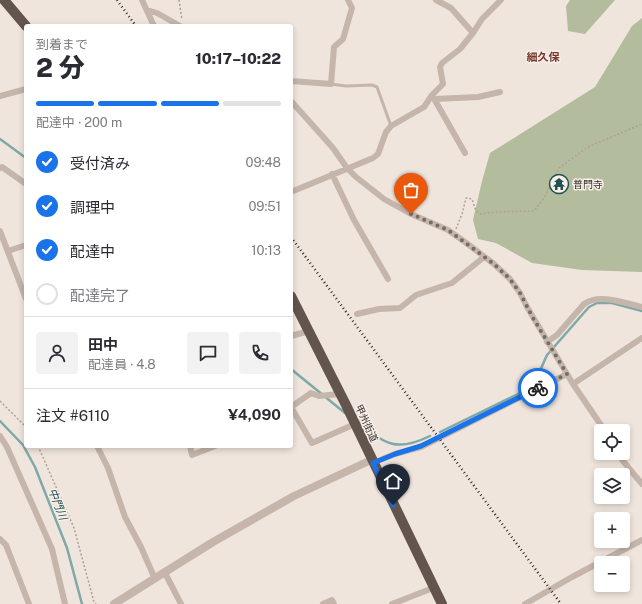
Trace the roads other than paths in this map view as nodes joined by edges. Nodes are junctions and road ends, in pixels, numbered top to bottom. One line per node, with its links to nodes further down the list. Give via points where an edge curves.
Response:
1 (4, 0): 8 (highway)
2 (142, 0): 6 (street)
3 (348, 0): 12 (street, via 352,8 343,39 334,47)
4 (436, 0): 10 (street, via 451,8)
5 (501, 0): 10 (street, via 482,19)
6 (148, 10): 7 (street); 9 (street)
7 (181, 23)
8 (24, 24)
9 (153, 24)
10 (473, 33): 16 (street, via 460,49 442,63 440,67 443,84)
11 (293, 81): 12 (street)
12 (331, 84): 18 (lane, via 377,86)
13 (24, 90): 15 (street)
14 (500, 92): 16 (street, via 478,97)
15 (0, 96)
16 (433, 97): 18 (street, via 424,106); 19 (street)
17 (293, 103): 21 (street, via 333,148)
18 (391, 126): 21 (street, via 386,132 378,154)
19 (465, 153)
20 (0, 168): 23 (street)
21 (347, 168): 22 (street); 28 (street, via 384,199 448,230)
22 (332, 174): 24 (street); 29 (street, via 354,220)
23 (24, 183)
24 (293, 191)
25 (0, 231): 27 (street)
26 (24, 246): 27 (street)
27 (8, 251): 30 (street)
28 (484, 257): 33 (street, via 452,283 416,296 400,308); 37 (street, via 510,279)
29 (388, 279)
30 (24, 294)
31 (293, 300): 34 (highway, 甲州街道)
32 (642, 307): 37 (street, via 608,300 589,300)
33 (357, 314)
34 (309, 331): 35 (street); 40 (highway, 甲州街道)
35 (293, 335)
36 (642, 338): 39 (street)
37 (548, 343): 38 (street)
38 (567, 374): 39 (street); 50 (street, via 421,446)
39 (573, 384): 44 (street)
40 (340, 394): 41 (street, via 319,396 311,393); 43 (highway, 甲州街道)
41 (293, 406)
42 (293, 410): 43 (street, via 312,443)
43 (355, 424): 50 (highway, 甲州街道)
44 (600, 424)
45 (0, 436): 58 (street, via 52,549)
46 (98, 448): 55 (street, via 108,468 124,517)
47 (190, 448): 48 (street, via 192,455)
48 (210, 448)
49 (622, 460): 51 (street)
50 (372, 462): 54 (street, via 294,496 213,542); 56 (highway, 甲州街道)
51 (642, 484)
52 (0, 539): 57 (street, via 6,545)
53 (642, 540): 65 (street)
54 (165, 573): 55 (street); 60 (street)
55 (155, 579): 59 (street)
56 (433, 588): 63 (street); 64 (highway, 甲州街道)
57 (29, 604)
58 (66, 604)
59 (114, 604)
60 (181, 604)
61 (323, 604): 62 (street, via 332,600)
62 (334, 604)
63 (392, 604)
64 (442, 604)
65 (525, 604)

